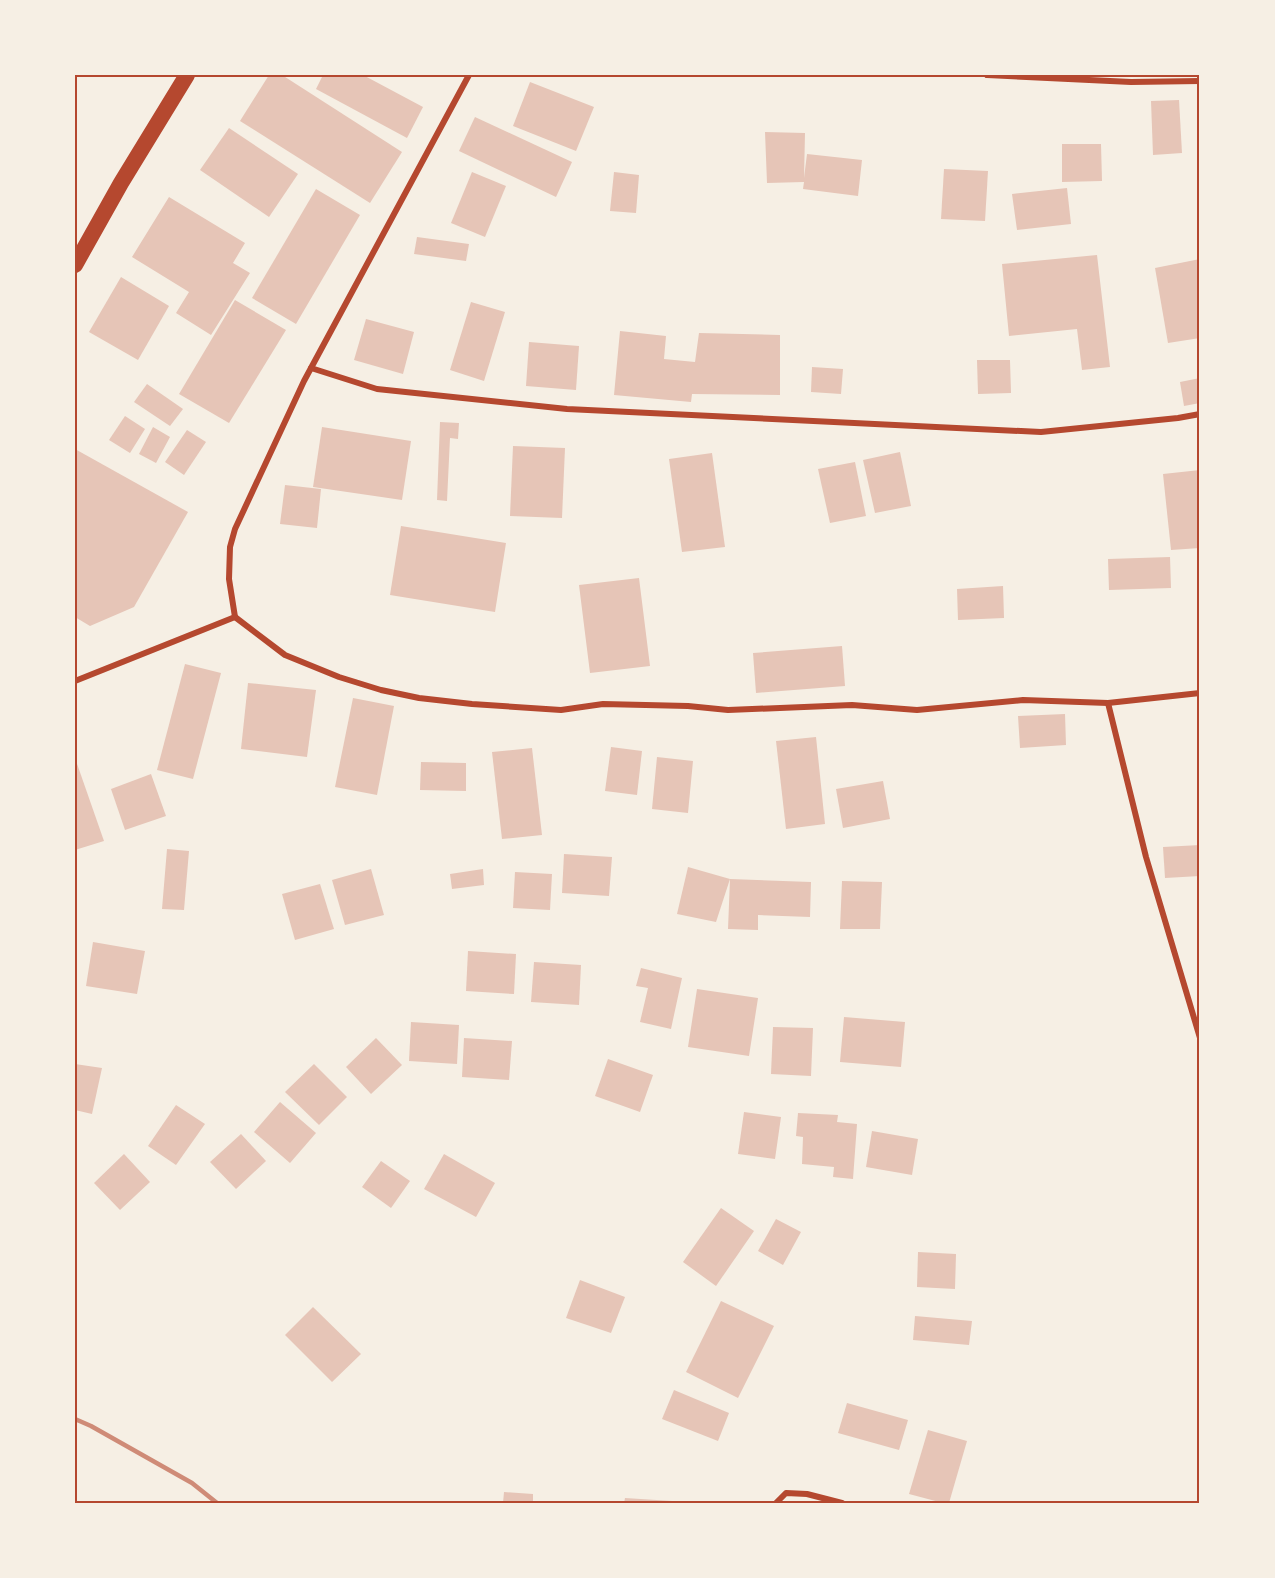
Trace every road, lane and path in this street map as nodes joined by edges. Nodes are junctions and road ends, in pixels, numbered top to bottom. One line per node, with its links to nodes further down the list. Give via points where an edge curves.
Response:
1 (187, 75): 5 (highway)
2 (469, 75): 6 (street)
3 (987, 75): 4 (street)
4 (1200, 81)
5 (75, 265)
6 (311, 368): 7 (street, via 377,389 567,409 1041,432); 8 (street, via 235,529 229,579)
7 (1200, 414)
8 (235, 617): 9 (street); 11 (street, via 285,655 339,676 419,698 472,704 561,710 603,704 728,710 852,705 917,710 1023,700)
9 (75, 681)
10 (1200, 693): 11 (street)
11 (1108, 703): 12 (street, via 1146,857)
12 (1200, 1038)
13 (776, 1503): 14 (street, via 786,1493)
14 (842, 1503)

